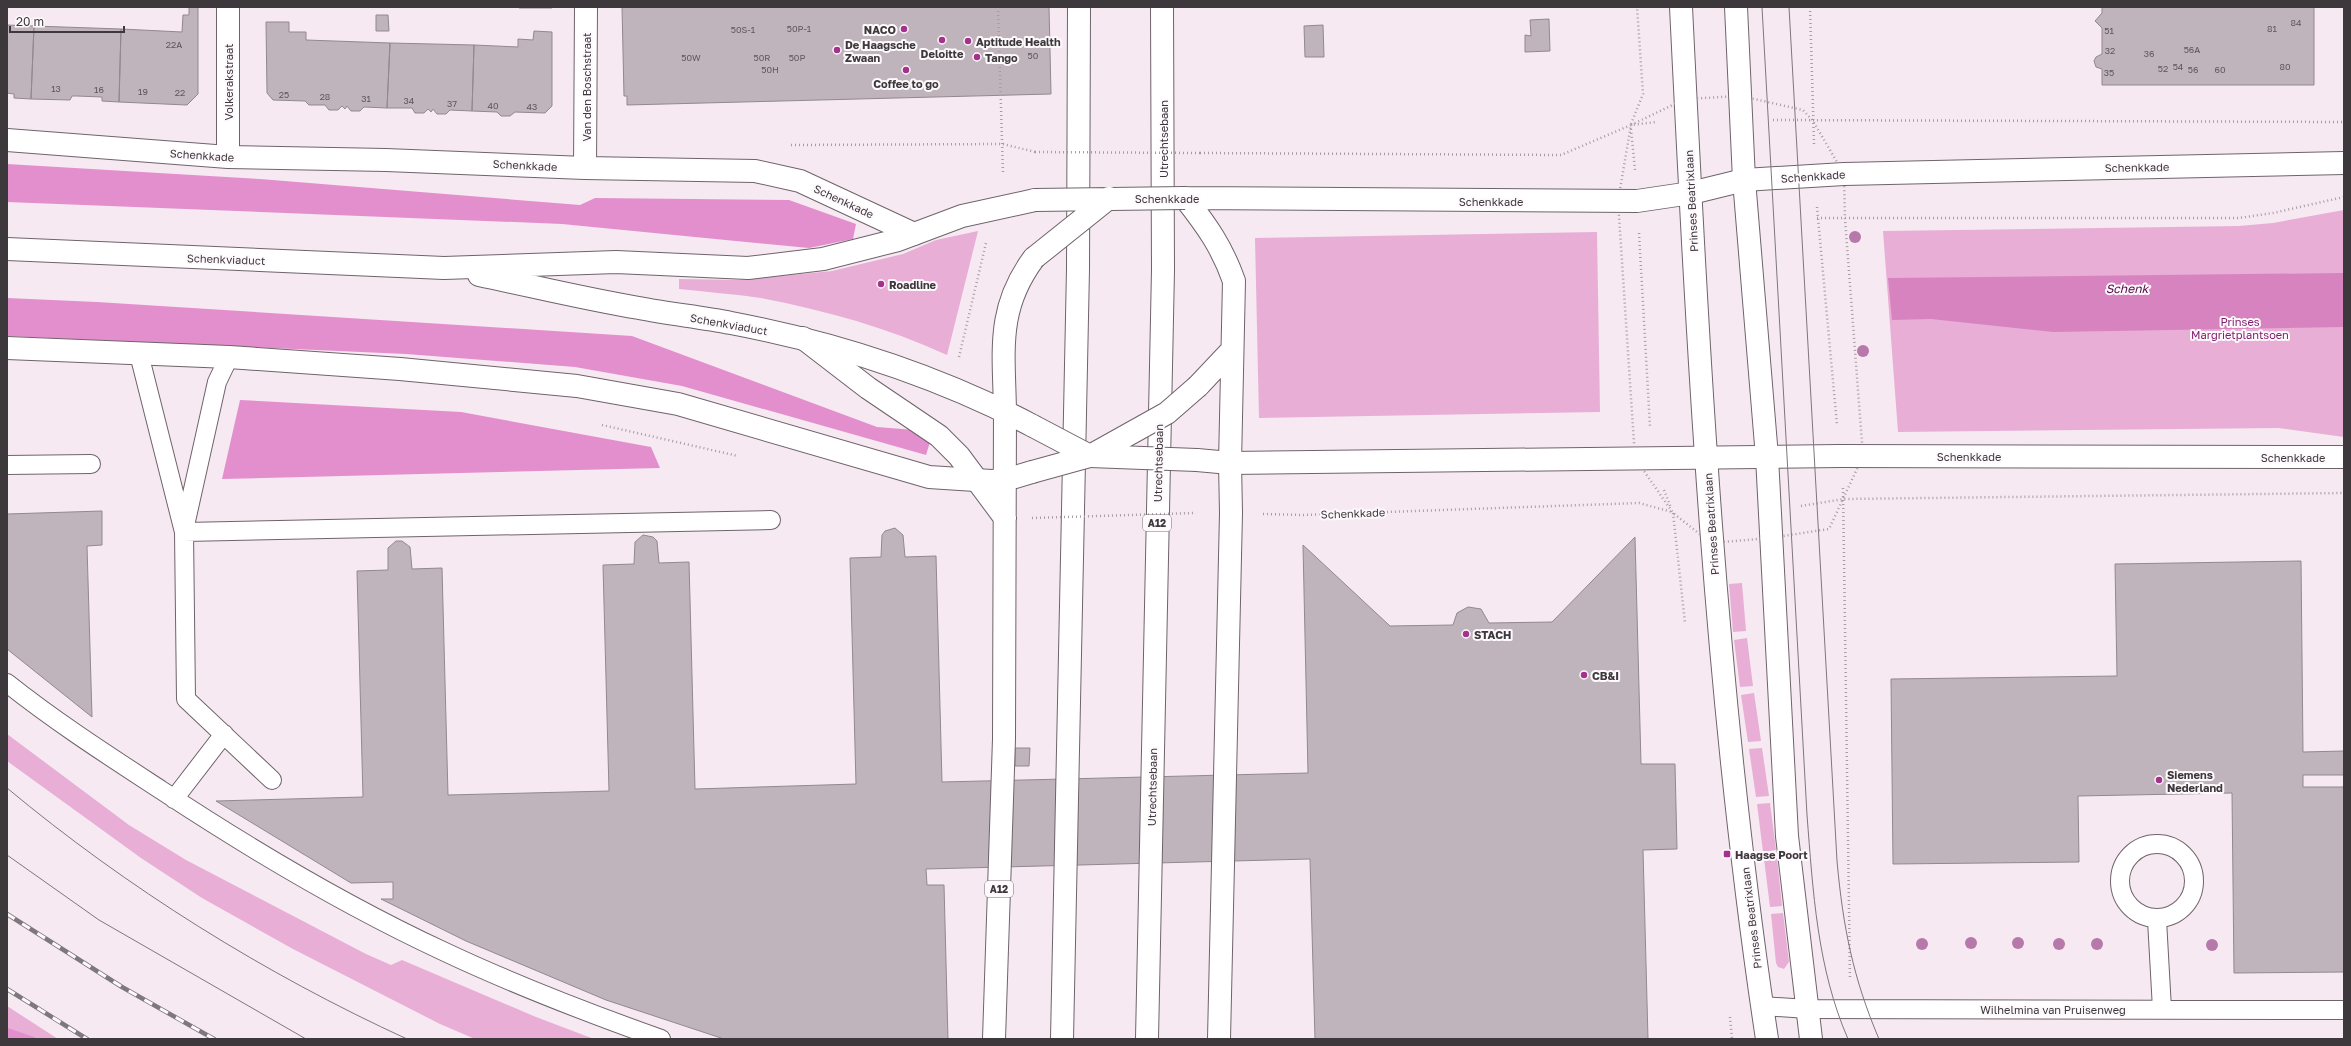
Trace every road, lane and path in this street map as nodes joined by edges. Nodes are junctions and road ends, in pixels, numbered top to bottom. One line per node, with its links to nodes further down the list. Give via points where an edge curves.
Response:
1 (228, 7): 15 (main road, Volkerakstraat)
2 (586, 7): 17 (main road, Van den Boschstraat)
3 (998, 7): 25 (path, via 1004,173)
4 (1078, 7): 69 (main road, via 1078,277)
5 (1162, 7): 70 (main road, Utrechtsebaan / A12, via 1163,270)
6 (1637, 7): 12 (path, via 1643,94)
7 (1681, 7): 20 (main road, Prinses Beatrixlaan)
8 (1736, 7): 19 (main road)
9 (1810, 7): 10 (path)
10 (1814, 121): 11 (path); 18 (path)
11 (2344, 122)
12 (1630, 125): 14 (path, bridge, via 1561,155); 23 (path)
13 (7, 140): 15 (main road, Schenkkade)
14 (1035, 152)
15 (228, 157): 17 (main road, Schenkkade, via 401,160)
16 (2344, 163): 18 (main road, Schenkkade, via 1891,172)
17 (585, 168): 27 (main road, Schenkkade, via 755,171 800,181)
18 (1816, 176): 19 (main road, Schenkkade); 26 (path)
19 (1744, 180): 20 (main road, Schenkkade); 41 (main road)
20 (1691, 193): 23 (main road, Schenkkade); 40 (main road, Prinses Beatrixlaan)
21 (2344, 197): 26 (path, via 2239,218)
22 (1110, 198): 24 (main road, Schenkkade, bridge); 25 (main road, Schenkkade, bridge, via 1035,200); 36 (main road, bridge, via 1034,258 1021,276 1007,310 1004,346)
23 (1637, 201): 24 (main road, Schenkkade); 44 (path)
24 (1195, 204): 32 (main road, via 1215,236 1234,281)
25 (995, 207): 27 (main road, Schenkkade); 35 (path)
26 (1817, 218): 39 (path)
27 (914, 234): 29 (main road, Schenkviaduct, via 823,259 748,268 616,262)
28 (7, 249): 29 (main road, Schenkviaduct)
29 (444, 268): 30 (main road, Schenkviaduct, via 638,308 730,322)
30 (803, 338): 35 (main road, Schenkviaduct, via 880,360); 49 (main road, via 868,388 939,436 959,456)
31 (7, 348): 33 (main road, Schenkkade)
32 (1232, 350): 38 (main road, bridge, via 1198,386 1167,413); 45 (main road)
33 (139, 354): 34 (main road, Schenkkade); 56 (lane)
34 (229, 357): 49 (main road, Schenkkade, via 400,369 577,386 678,404 929,477); 56 (lane, via 217,382)
35 (951, 388): 36 (main road, Schenkviaduct)
36 (1005, 411): 38 (main road, Schenkkade, bridge); 48 (main road, A12)
37 (594, 423): 43 (path)
38 (1090, 456): 45 (main road, Schenkkade, bridge); 48 (main road, Schenkkade, bridge)
39 (1840, 456): 41 (main road, Schenkkade); 42 (main road, Schenkkade); 51 (path)
40 (1706, 457): 41 (main road, Schenkkade); 44 (main road, Schenkkade); 62 (main road, Prinses Beatrixlaan, via 1708,514 1730,736)
41 (1767, 457): 64 (main road, via 1787,836)
42 (2344, 457)
43 (744, 458)
44 (1652, 458): 45 (main road, Schenkkade); 52 (path, Schenkkade, via 1672,513 1639,503 1303,515)
45 (1230, 463): 52 (main road)
46 (7, 464): 47 (lane)
47 (91, 464)
48 (1005, 480): 49 (main road, Schenkkade); 53 (main road, A12)
49 (976, 481): 53 (main road)
50 (2344, 494): 51 (path)
51 (1844, 499): 63 (path)
52 (1231, 513): 54 (path, Schenkkade, bridge); 71 (main road)
53 (1005, 518): 68 (main road, A12, via 1004,739)
54 (1032, 518)
55 (771, 520): 56 (lane)
56 (184, 532): 58 (lane, via 186,700)
57 (7, 683): 60 (lane, via 58,722)
58 (224, 734): 59 (lane); 60 (lane)
59 (272, 780)
60 (174, 799): 67 (lane, via 299,876 410,934 522,986)
61 (2157, 920): 61 (lane, via 2180,912 2194,893 2194,869 2180,850 2157,843 2134,850 2121,869 2120,893 2134,913); 65 (lane)
62 (1762, 1006): 64 (lane, Wilhelmina van Pruisenweg); 72 (main road, Prinses Beatrixlaan)
63 (1850, 1008): 64 (lane, Wilhelmina van Pruisenweg); 65 (lane, Wilhelmina van Pruisenweg)
64 (1808, 1009): 73 (main road)
65 (2162, 1009): 66 (lane, Wilhelmina van Pruisenweg)
66 (2344, 1010)
67 (661, 1039)
68 (994, 1039)
69 (1062, 1039)
70 (1147, 1039)
71 (1218, 1039)
72 (1767, 1039)
73 (1811, 1039)

